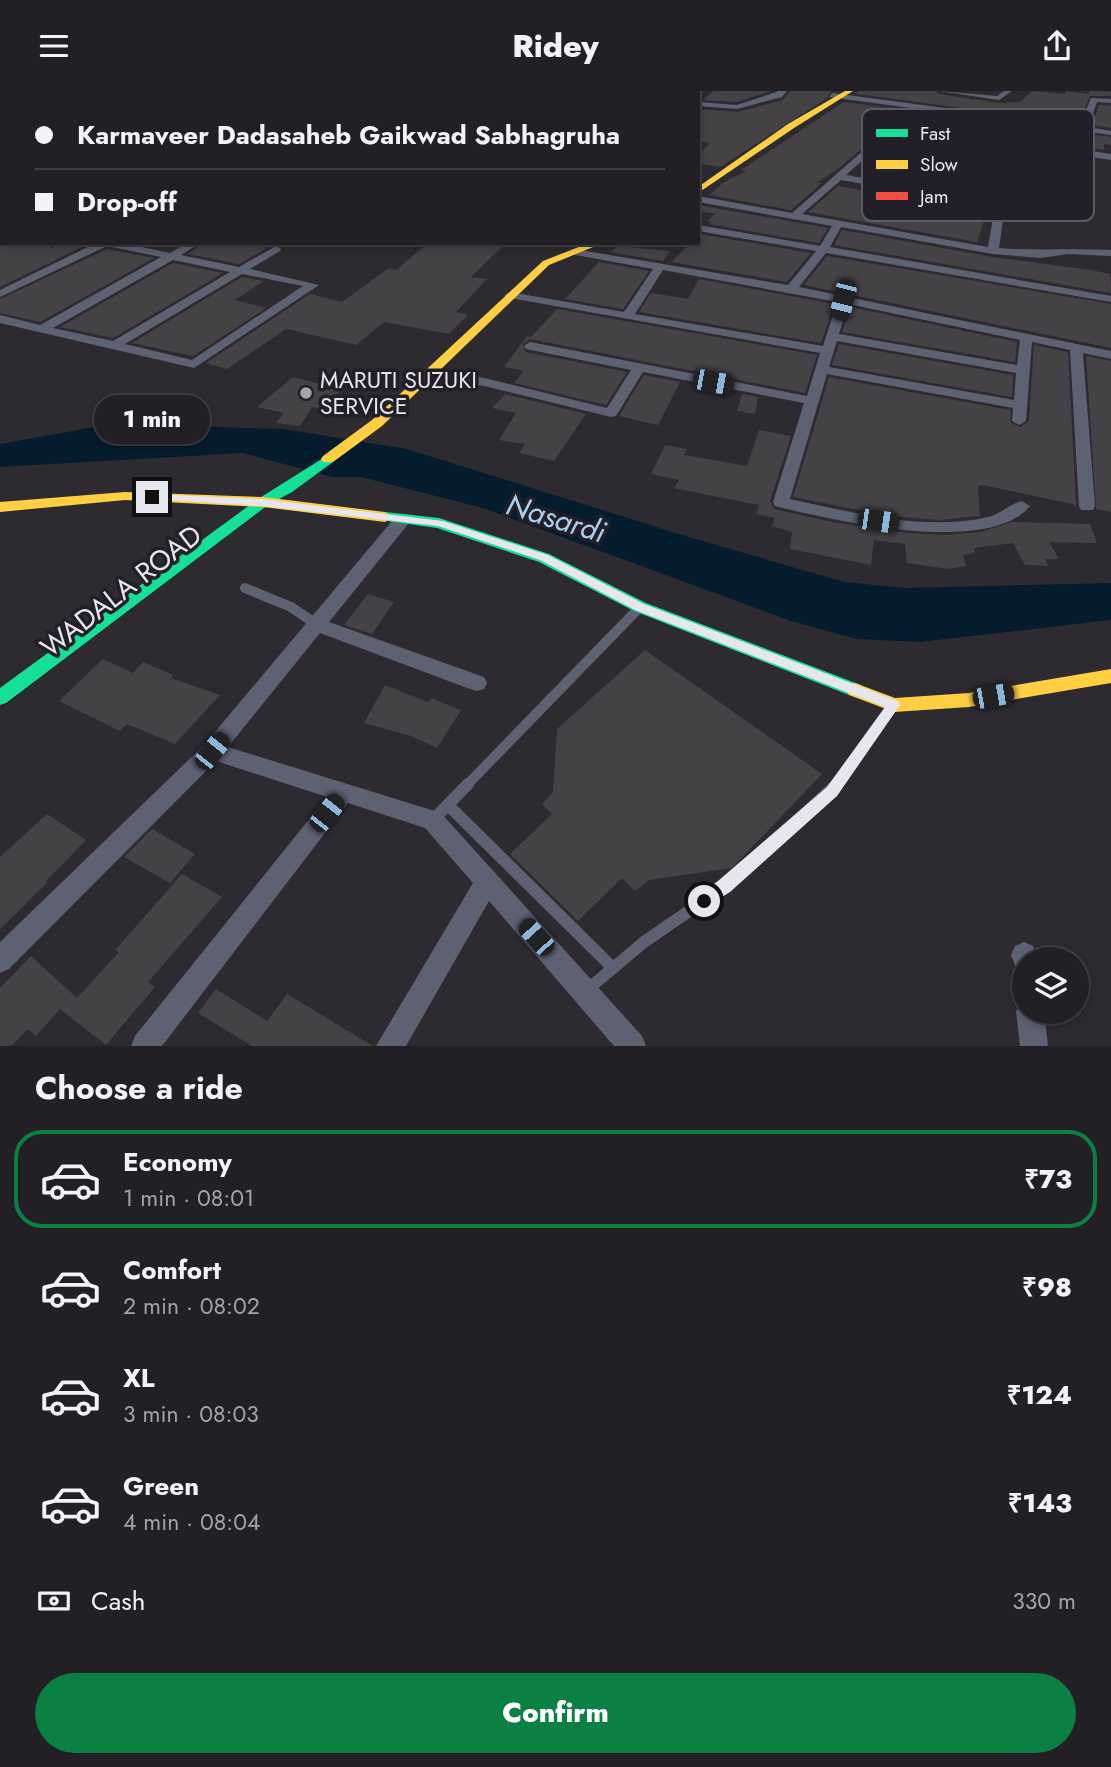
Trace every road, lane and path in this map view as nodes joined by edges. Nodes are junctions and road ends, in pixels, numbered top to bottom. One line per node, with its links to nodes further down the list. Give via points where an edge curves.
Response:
1 (783, 91): 6 (street, via 737,107)
2 (943, 91): 3 (street, via 999,98)
3 (1008, 91)
4 (841, 93): 7 (street); 12 (main road)
5 (1111, 101): 10 (street, via 1094,100)
6 (700, 104)
7 (919, 107): 8 (street); 9 (street)
8 (917, 109)
9 (933, 109)
10 (1091, 109)
11 (862, 157): 13 (street)
12 (728, 165): 14 (main road); 16 (main road)
13 (839, 177): 15 (street); 18 (street)
14 (700, 179)
15 (862, 181)
16 (700, 189)
17 (700, 200): 21 (street)
18 (794, 216): 20 (street); 21 (street)
19 (998, 221): 31 (street)
20 (838, 224): 28 (street); 30 (street)
21 (769, 226): 22 (street); 30 (street)
22 (700, 228)
23 (102, 245): 39 (street)
24 (115, 245): 34 (street)
25 (191, 245): 34 (street)
26 (556, 245): 35 (main road)
27 (592, 245): 32 (main road)
28 (887, 247): 30 (street); 31 (street); 41 (street)
29 (276, 250): 37 (street)
30 (823, 250): 38 (street)
31 (993, 251): 33 (street)
32 (574, 252): 35 (main road); 36 (street)
33 (1111, 253)
34 (170, 257): 37 (street); 45 (street)
35 (546, 263): 40 (main road, WADALA ROAD)
36 (660, 267): 38 (street); 43 (street)
37 (241, 272): 47 (street); 47 (street, via 313,285 194,364)
38 (791, 289): 42 (street)
39 (0, 294)
40 (510, 295): 43 (street); 55 (main road, WADALA ROAD)
41 (1111, 299)
42 (843, 300): 46 (street); 48 (street)
43 (627, 316): 48 (street)
44 (0, 319): 45 (street)
45 (41, 329): 47 (street)
46 (1026, 338): 50 (street); 54 (street)
47 (117, 344)
48 (831, 344): 53 (street); 54 (street)
49 (530, 346): 52 (street)
50 (1076, 347): 51 (street); 61 (street)
51 (1111, 355)
52 (639, 367): 55 (street, via 611,413 484,382); 56 (street)
53 (824, 370): 56 (street); 57 (street)
54 (1022, 370): 57 (street)
55 (426, 374): 59 (main road, WADALA ROAD, via 377,423)
56 (813, 401): 60 (street, via 781,502 924,528 993,521)
57 (1020, 405): 58 (street)
58 (1019, 421)
59 (269, 503): 62 (main road, via 125,496); 63 (main road); 69 (main road, WADALA ROAD)
60 (1022, 506)
61 (1087, 506)
62 (0, 507)
63 (402, 519): 65 (main road, via 439,523 544,558); 66 (street)
64 (245, 588): 66 (lane, via 295,609)
65 (640, 607): 70 (main road); 73 (lane)
66 (316, 624): 68 (street); 71 (street)
67 (1111, 676): 70 (main road, via 969,700)
68 (477, 683)
69 (4, 705)
70 (894, 705): 76 (lane, via 832,792 724,887)
71 (212, 751): 72 (street); 75 (street)
72 (344, 792): 73 (street); 79 (street)
73 (440, 813): 74 (street); 76 (lane)
74 (487, 881): 77 (street); 80 (street)
75 (0, 960)
76 (613, 968): 77 (lane)
77 (585, 992): 81 (street)
78 (1031, 1024): 82 (street)
79 (145, 1046)
80 (390, 1046)
81 (632, 1046)
82 (1034, 1046)

